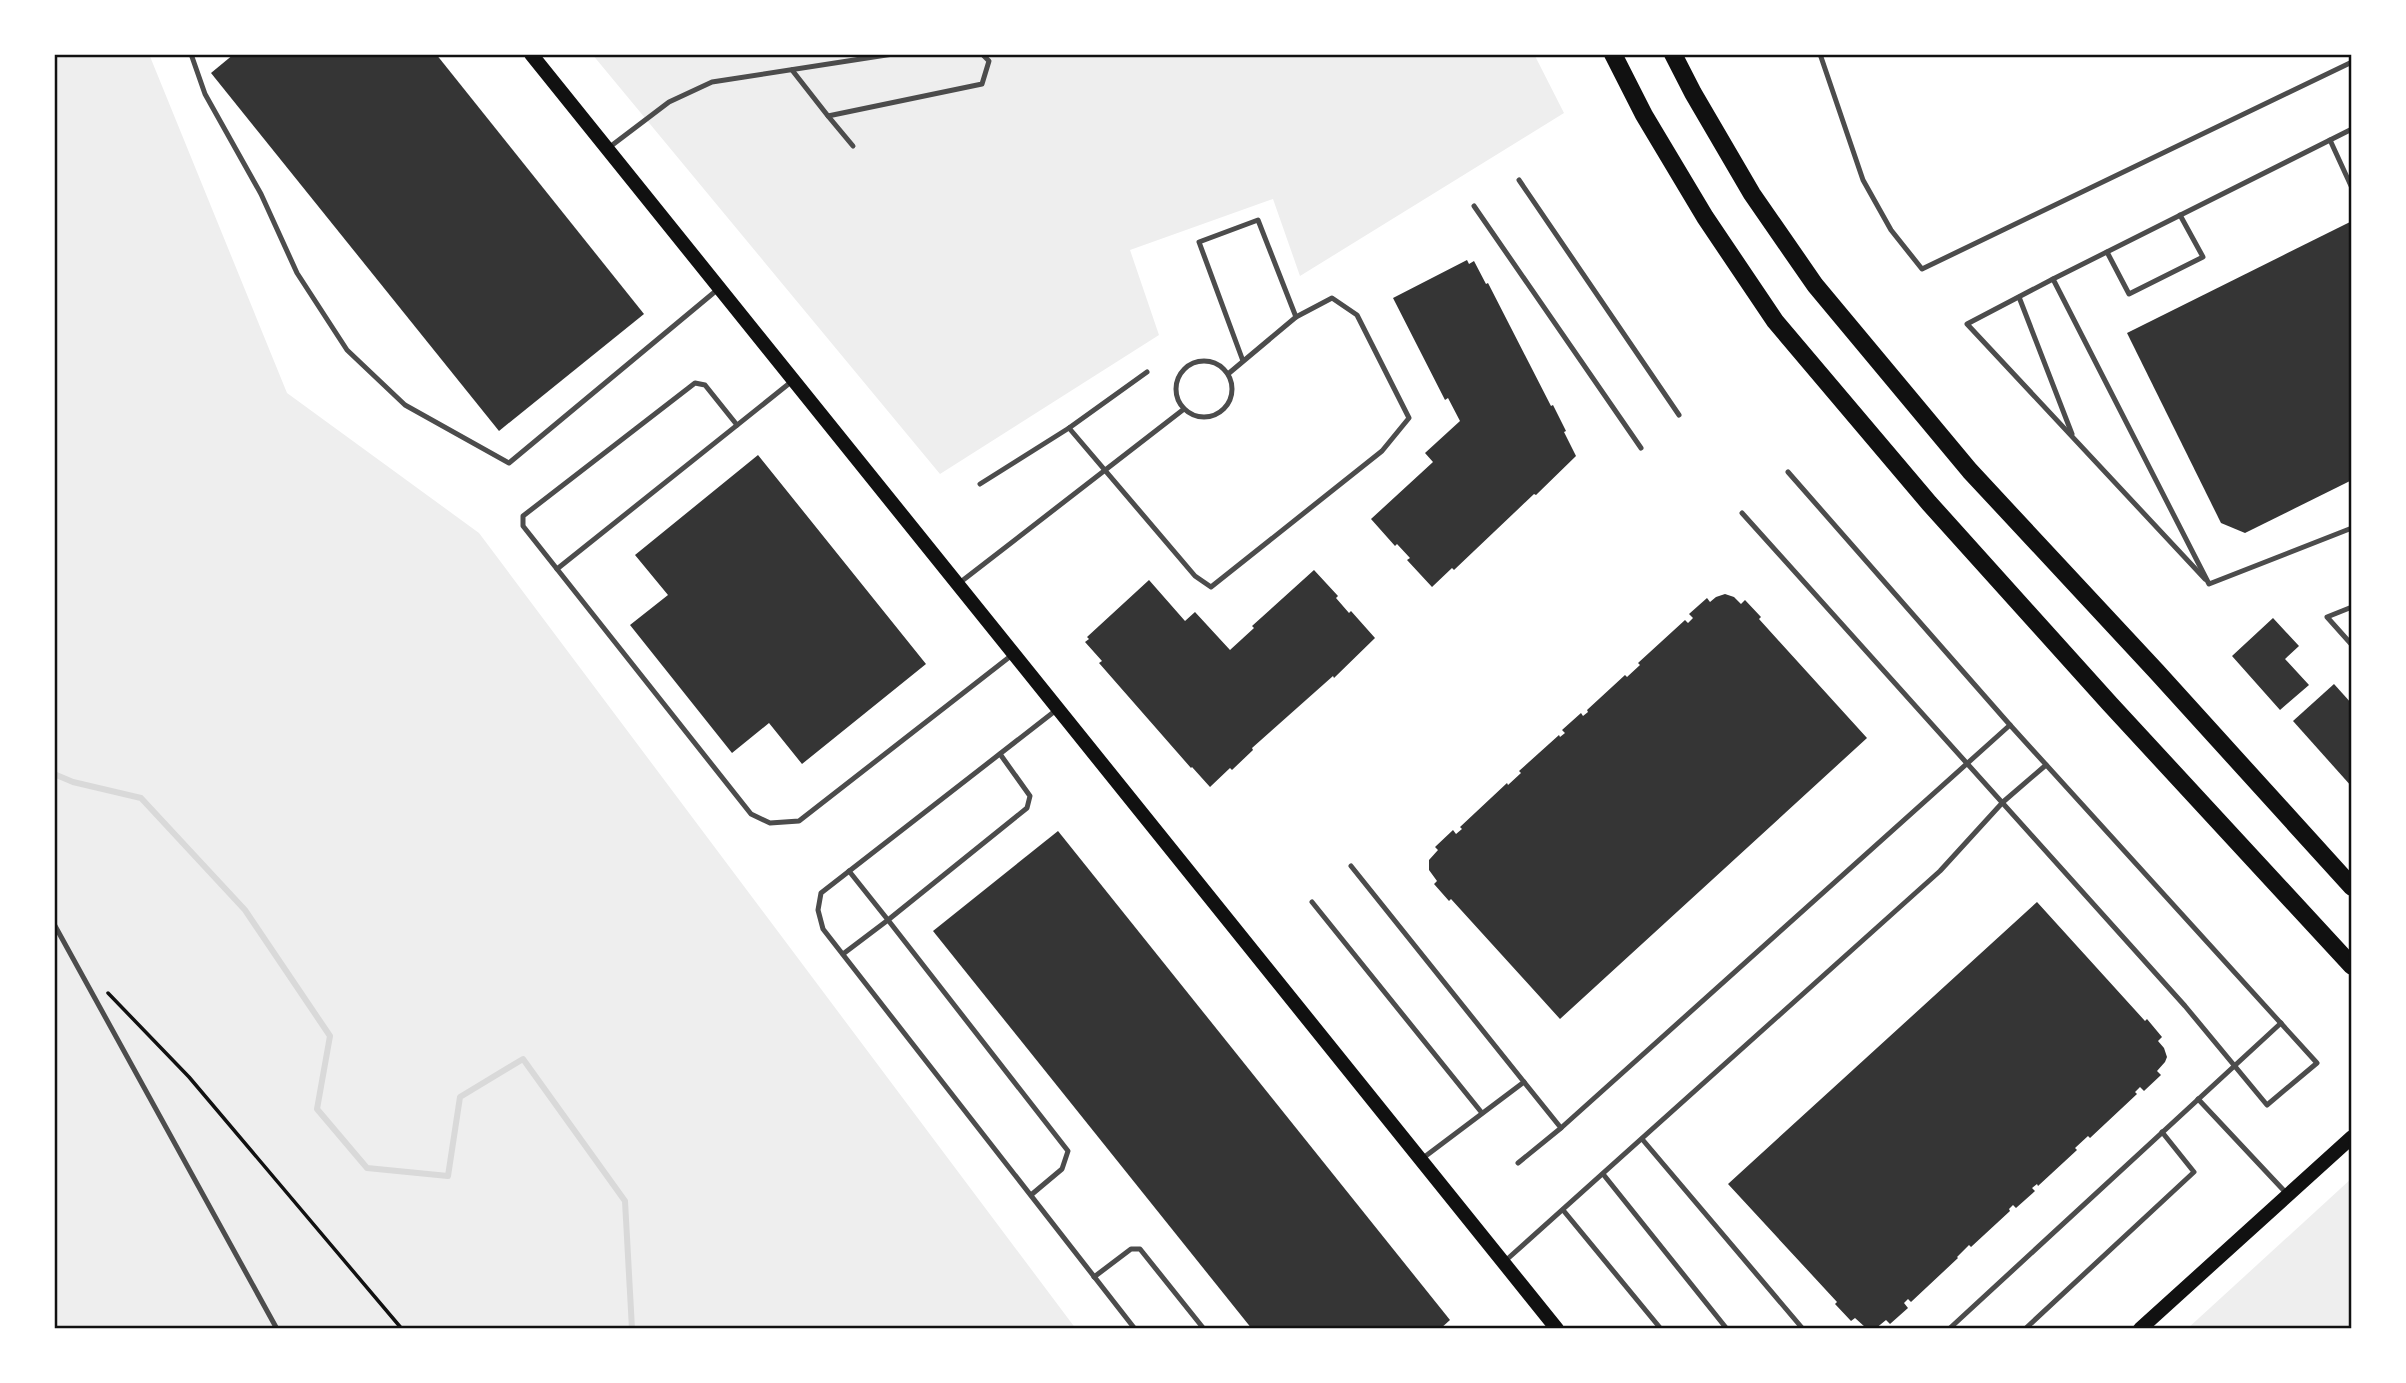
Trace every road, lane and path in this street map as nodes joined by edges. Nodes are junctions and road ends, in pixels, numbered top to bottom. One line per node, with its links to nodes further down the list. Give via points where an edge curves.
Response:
1 (191, 54): 21 (lane, via 205,94 261,194 297,273 347,350 405,405 509,463)
2 (531, 54): 14 (main road)
3 (893, 54): 9 (lane)
4 (982, 54): 10 (lane, via 989,61 982,84)
5 (1613, 54): 58 (main road, via 1705,217 1775,321 1938,513)
6 (1673, 54): 53 (main road, via 1752,194 1815,285 1970,471)
7 (1820, 54): 8 (lane, via 1863,180 1891,230 1922,269)
8 (2352, 62)
9 (792, 70): 10 (lane); 14 (lane, via 712,82 669,102)
10 (828, 116): 13 (lane)
11 (2352, 130): 12 (lane)
12 (2330, 140): 16 (lane); 18 (lane)
13 (853, 146)
14 (607, 149): 21 (main road)
15 (1519, 180): 29 (lane)
16 (2352, 188)
17 (1474, 206): 33 (lane)
18 (2180, 215): 19 (lane); 19 (lane, via 2203,257 2129,294)
19 (2107, 252): 20 (lane)
20 (2053, 279): 22 (lane); 40 (lane)
21 (720, 288): 27 (main road)
22 (2019, 297): 32 (lane); 32 (lane, via 1967,324)
23 (1296, 317): 24 (lane); 24 (lane, via 1258,220 1199,242); 34 (lane, via 1332,298 1357,315 1409,418 1382,451 1212,587 1195,576)
24 (1243, 361): 26 (lane)
25 (1146, 372): 31 (lane)
26 (1228, 374): 28 (lane, via 1232,392 1225,408 1209,417); 28 (lane, via 1208,361 1184,369 1176,393)
27 (793, 380): 30 (lane); 41 (main road)
28 (1184, 409): 34 (lane)
29 (1678, 415)
30 (737, 425): 39 (lane); 39 (lane, via 705,385 695,383 523,516 523,526)
31 (1069, 428): 34 (lane); 36 (lane)
32 (2075, 440): 40 (lane)
33 (1641, 449)
34 (1105, 471): 41 (lane)
35 (1788, 472): 46 (lane)
36 (980, 484)
37 (1742, 513): 48 (lane)
38 (2352, 528): 40 (lane)
39 (557, 569): 44 (lane, via 751,814 770,822 799,821)
40 (2209, 583)
41 (958, 584): 44 (main road)
42 (2352, 607): 43 (lane, via 2327,617)
43 (2352, 645)
44 (1014, 654): 45 (main road)
45 (1058, 709): 47 (lane); 69 (main road)
46 (2010, 725): 48 (lane); 49 (lane)
47 (1000, 754): 52 (lane); 55 (lane, via 1030,796 1027,808)
48 (1968, 763): 50 (lane); 65 (lane)
49 (2046, 765): 50 (lane); 60 (lane)
50 (2003, 802): 61 (lane); 68 (lane, via 1940,871)
51 (1351, 866): 62 (lane)
52 (849, 871): 55 (lane); 57 (lane, via 821,893 818,910 823,929)
53 (2352, 887)
54 (1312, 902): 64 (lane)
55 (888, 920): 57 (lane); 72 (lane, via 1068,1151 1062,1169)
56 (54, 923): 77 (lane)
57 (843, 954): 72 (lane)
58 (2352, 966)
59 (102, 987): 78 (path, via 189,1077)
60 (2281, 1023): 61 (lane); 61 (lane, via 2317,1063 2267,1105)
61 (2234, 1065): 63 (lane)
62 (1524, 1082): 64 (lane); 65 (lane)
63 (2198, 1099): 66 (lane); 73 (lane)
64 (1482, 1113): 69 (lane)
65 (1561, 1128): 70 (lane)
66 (2162, 1132): 85 (lane); 86 (lane, via 2194,1172)
67 (2352, 1137): 73 (main road)
68 (1642, 1139): 71 (lane); 84 (lane)
69 (1421, 1160): 75 (main road)
70 (1518, 1163)
71 (1603, 1174): 74 (lane); 83 (lane)
72 (1031, 1195): 76 (lane)
73 (2288, 1195): 87 (main road)
74 (1563, 1210): 75 (lane); 82 (lane)
75 (1504, 1263): 81 (main road)
76 (1094, 1277): 79 (lane); 80 (lane, via 1131,1249 1140,1249)
77 (277, 1329)
78 (402, 1329)
79 (1135, 1329)
80 (1203, 1329)
81 (1557, 1329)
82 (1661, 1329)
83 (1727, 1329)
84 (1804, 1329)
85 (1949, 1329)
86 (2025, 1329)
87 (2140, 1329)

